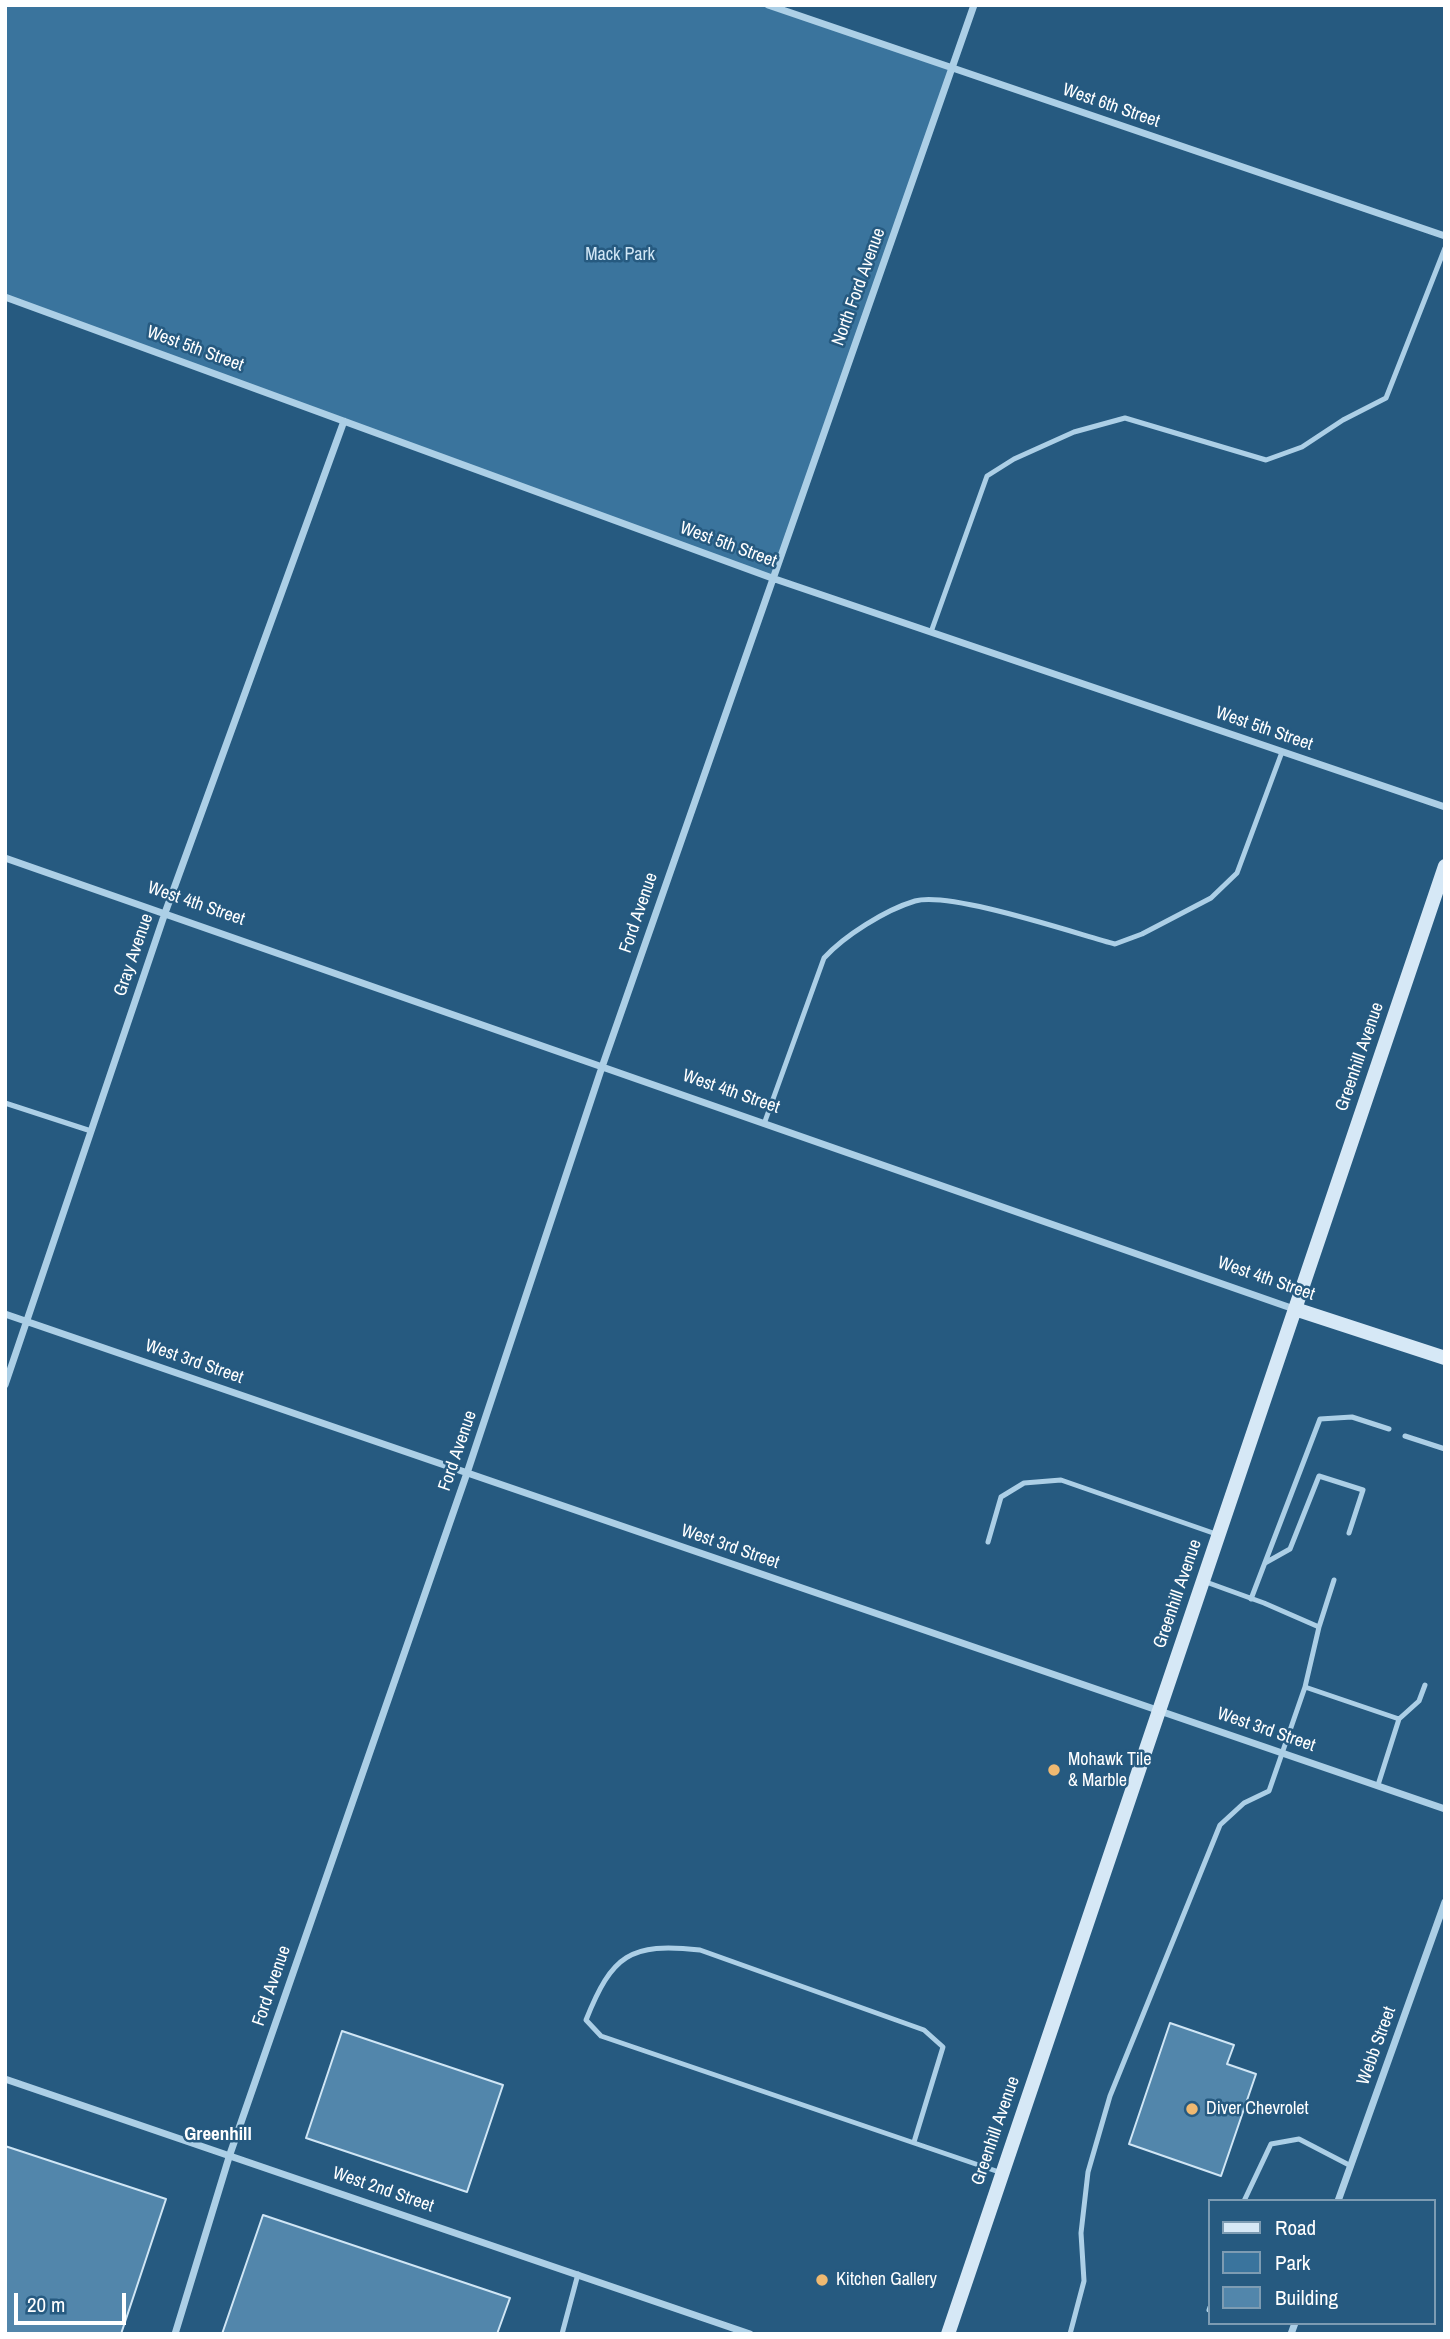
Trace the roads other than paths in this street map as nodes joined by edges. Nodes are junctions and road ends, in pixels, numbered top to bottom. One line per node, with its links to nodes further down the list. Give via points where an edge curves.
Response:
1 (768, 5): 3 (street, West 6th Street)
2 (974, 5): 3 (street, North Ford Avenue)
3 (954, 69): 4 (street, West 6th Street); 8 (street, North Ford Avenue)
4 (1445, 236)
5 (1445, 248): 9 (lane, via 1387,398 1302,447 1266,460 1125,418 1074,432 1014,458 987,476)
6 (5, 297): 7 (street, West 5th Street)
7 (344, 421): 8 (street, West 5th Street); 14 (street, Gray Avenue)
8 (772, 578): 9 (street, West 5th Street); 15 (street, Ford Avenue)
9 (931, 632): 10 (street, West 5th Street)
10 (1282, 752): 11 (street, West 5th Street); 17 (lane, via 1237,873 1211,898 1142,934 1115,944 949,899 915,901 843,937 824,958)
11 (1445, 807)
12 (5, 858): 14 (street, West 4th Street)
13 (1445, 866): 19 (street, Greenhill Avenue)
14 (164, 913): 15 (street, West 4th Street); 18 (street, Gray Avenue)
15 (602, 1067): 17 (street, West 4th Street); 27 (street, Ford Avenue)
16 (5, 1102): 18 (lane)
17 (764, 1124): 19 (street, West 4th Street)
18 (91, 1131): 21 (street, Gray Avenue)
19 (1295, 1309): 22 (street, West 4th Street); 29 (street, Greenhill Avenue)
20 (5, 1314): 21 (street, West 3rd Street)
21 (27, 1322): 23 (street, Gray Avenue); 27 (street, West 3rd Street)
22 (1445, 1359)
23 (5, 1385)
24 (1389, 1430): 31 (lane, via 1352,1417 1320,1419)
25 (1405, 1436): 26 (lane)
26 (1445, 1449)
27 (467, 1473): 38 (street, West 3rd Street); 46 (street, Ford Avenue)
28 (1349, 1533): 31 (lane, via 1363,1490 1319,1476 1290,1549)
29 (1219, 1535): 30 (lane, via 1061,1480 1024,1483 1001,1497); 33 (street, Greenhill Avenue)
30 (988, 1542)
31 (1265, 1563): 34 (lane)
32 (1334, 1580): 35 (lane)
33 (1203, 1581): 34 (lane); 38 (street, Greenhill Avenue)
34 (1251, 1599): 35 (lane)
35 (1319, 1628): 37 (lane)
36 (1425, 1685): 39 (lane, via 1419,1700)
37 (1305, 1687): 39 (lane); 40 (lane)
38 (1159, 1711): 40 (street, West 3rd Street); 48 (street, Greenhill Avenue)
39 (1399, 1719): 41 (lane)
40 (1283, 1752): 41 (street, West 3rd Street); 56 (lane, via 1269,1791 1244,1803 1220,1825 1136,2024 1088,2172 1081,2233 1084,2281)
41 (1378, 1785): 42 (street, West 3rd Street)
42 (1445, 1809)
43 (1445, 1902): 47 (street, Webb Street)
44 (5, 2079): 46 (street, West 2nd Street)
45 (914, 2142): 45 (lane, via 601,2036 586,2020 614,1966 638,1951 661,1946 699,1950 924,2030 943,2047); 48 (lane)
46 (230, 2154): 51 (street, West 2nd Street); 52 (street, Ford Avenue)
47 (1351, 2166): 49 (lane, via 1299,2139 1271,2144); 50 (street, Webb Street)
48 (1002, 2172): 55 (street, Greenhill Avenue)
49 (1245, 2199)
50 (1339, 2199)
51 (579, 2274): 53 (lane); 54 (street, West 2nd Street)
52 (174, 2334)
53 (562, 2334)
54 (750, 2334)
55 (948, 2334)
56 (1070, 2334)

